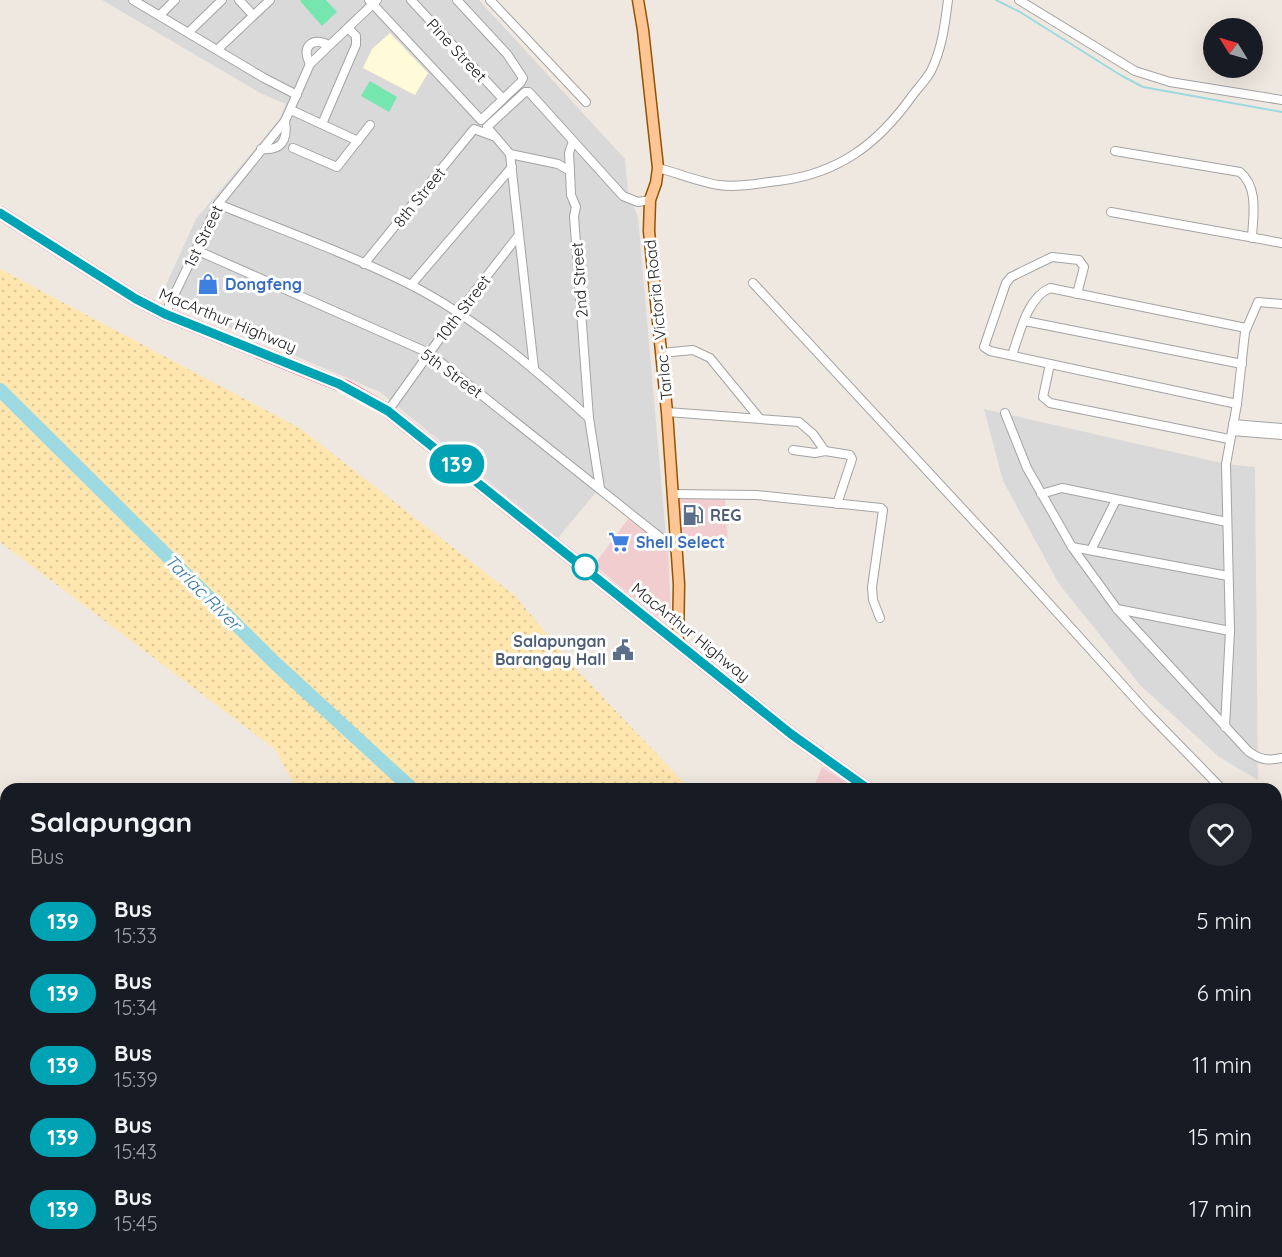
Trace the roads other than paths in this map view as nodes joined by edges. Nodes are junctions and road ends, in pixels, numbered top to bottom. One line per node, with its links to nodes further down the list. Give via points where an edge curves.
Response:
1 (133, 0): 13 (street)
2 (175, 0): 13 (street)
3 (222, 0): 16 (street)
4 (239, 0): 14 (street)
5 (270, 0): 14 (street)
6 (411, 0): 21 (street, Pine Street)
7 (457, 0): 21 (street, via 522,75 521,82)
8 (490, 0): 23 (street)
9 (638, 0): 37 (main road, Tarlac - Victoria Road)
10 (948, 0): 37 (street, via 941,43 931,71 890,126 844,161 816,174 755,185 720,185)
11 (1019, 0): 22 (street, via 1142,74)
12 (373, 1): 15 (street); 26 (street)
13 (160, 15): 16 (street)
14 (254, 15): 18 (street)
15 (348, 28): 17 (street); 27 (street, via 356,36 356,45)
16 (189, 32): 18 (street)
17 (329, 45): 19 (street); 19 (street, via 321,41 312,43 306,56)
18 (218, 49): 20 (street)
19 (310, 64): 20 (street)
20 (297, 95): 24 (street)
21 (503, 99): 26 (street)
22 (1282, 100)
23 (586, 102)
24 (291, 110): 25 (street); 27 (street)
25 (285, 121): 33 (street, 1st Street); 33 (street, via 286,137 282,143 276,148)
26 (484, 123): 29 (street); 31 (street, via 528,92)
27 (322, 124): 30 (street)
28 (370, 125): 30 (street)
29 (495, 136): 35 (street); 47 (street, 8th Street, via 474,129)
30 (358, 141): 32 (street, via 337,167)
31 (573, 141): 38 (street, 2nd Street); 39 (street, via 623,196 638,202)
32 (293, 148)
33 (261, 149): 40 (street, 1st Street)
34 (1115, 151): 44 (street, via 1240,172 1252,192)
35 (510, 154): 36 (street); 38 (street, via 558,164)
36 (512, 167): 43 (street); 49 (street)
37 (658, 168): 39 (main road, Tarlac - Victoria Road)
38 (570, 171): 66 (street, 2nd Street, via 576,207)
39 (650, 200): 57 (main road, Tarlac - Victoria Road, via 649,231)
40 (218, 204): 46 (street, 1st Street); 47 (street)
41 (1111, 212): 44 (street)
42 (0, 213): 53 (highway, MacArthur Highway)
43 (518, 236): 52 (street, 10th Street); 61 (street)
44 (1252, 238): 45 (street)
45 (1282, 243)
46 (196, 250): 53 (street, 1st Street); 56 (street, 5th Street)
47 (364, 264): 49 (street)
48 (753, 283): 90 (street)
49 (411, 285): 52 (street)
50 (1077, 294): 54 (street, via 1045,290); 55 (street); 58 (street, via 1084,267 1079,260 1052,257 1011,277 984,347)
51 (1282, 304): 55 (street, via 1258,302)
52 (458, 313): 56 (street, 10th Street); 61 (street)
53 (165, 314): 63 (highway, MacArthur Highway, via 339,384)
54 (1024, 321): 58 (street); 60 (street)
55 (1246, 328): 60 (street)
56 (429, 353): 63 (street, 10th Street); 73 (street, 5th Street)
57 (661, 353): 64 (main road, Tarlac - Victoria Road); 67 (street, via 693,350 710,358)
58 (1012, 355): 59 (street)
59 (1050, 364): 62 (street); 69 (street, via 1043,397 1050,403)
60 (1242, 364): 62 (street)
61 (534, 368): 66 (street)
62 (1237, 404): 69 (street)
63 (388, 411): 86 (highway, MacArthur Highway)
64 (667, 412): 67 (street); 74 (main road, Tarlac - Victoria Road)
65 (1005, 413): 75 (street)
66 (589, 418): 73 (street, 2nd Street)
67 (760, 419): 72 (street, via 799,422)
68 (1282, 428): 69 (street)
69 (1231, 432): 70 (street); 78 (street, via 1226,464)
70 (1282, 435)
71 (793, 450): 72 (street)
72 (825, 451): 77 (street, via 848,453 851,457)
73 (600, 488): 80 (street, 5th Street)
74 (672, 494): 77 (street, via 756,495); 80 (main road, Tarlac - Victoria Road)
75 (1041, 494): 76 (street, via 1062,488); 79 (street)
76 (1116, 500): 78 (street); 81 (street)
77 (837, 504): 84 (street, via 876,506 883,510 872,587)
78 (1227, 522): 82 (street)
79 (1072, 547): 81 (street); 83 (street)
80 (676, 550): 86 (main road, Tarlac - Victoria Road, via 680,595)
81 (1091, 550): 82 (street)
82 (1228, 576): 85 (street)
83 (1117, 609): 85 (street); 87 (street)
84 (880, 618)
85 (1230, 631): 87 (street)
86 (678, 642): 89 (highway, MacArthur Highway, via 791,734)
87 (1225, 727): 88 (street, via 1257,757 1268,761)
88 (1282, 758)
89 (860, 783)
90 (1216, 783)

